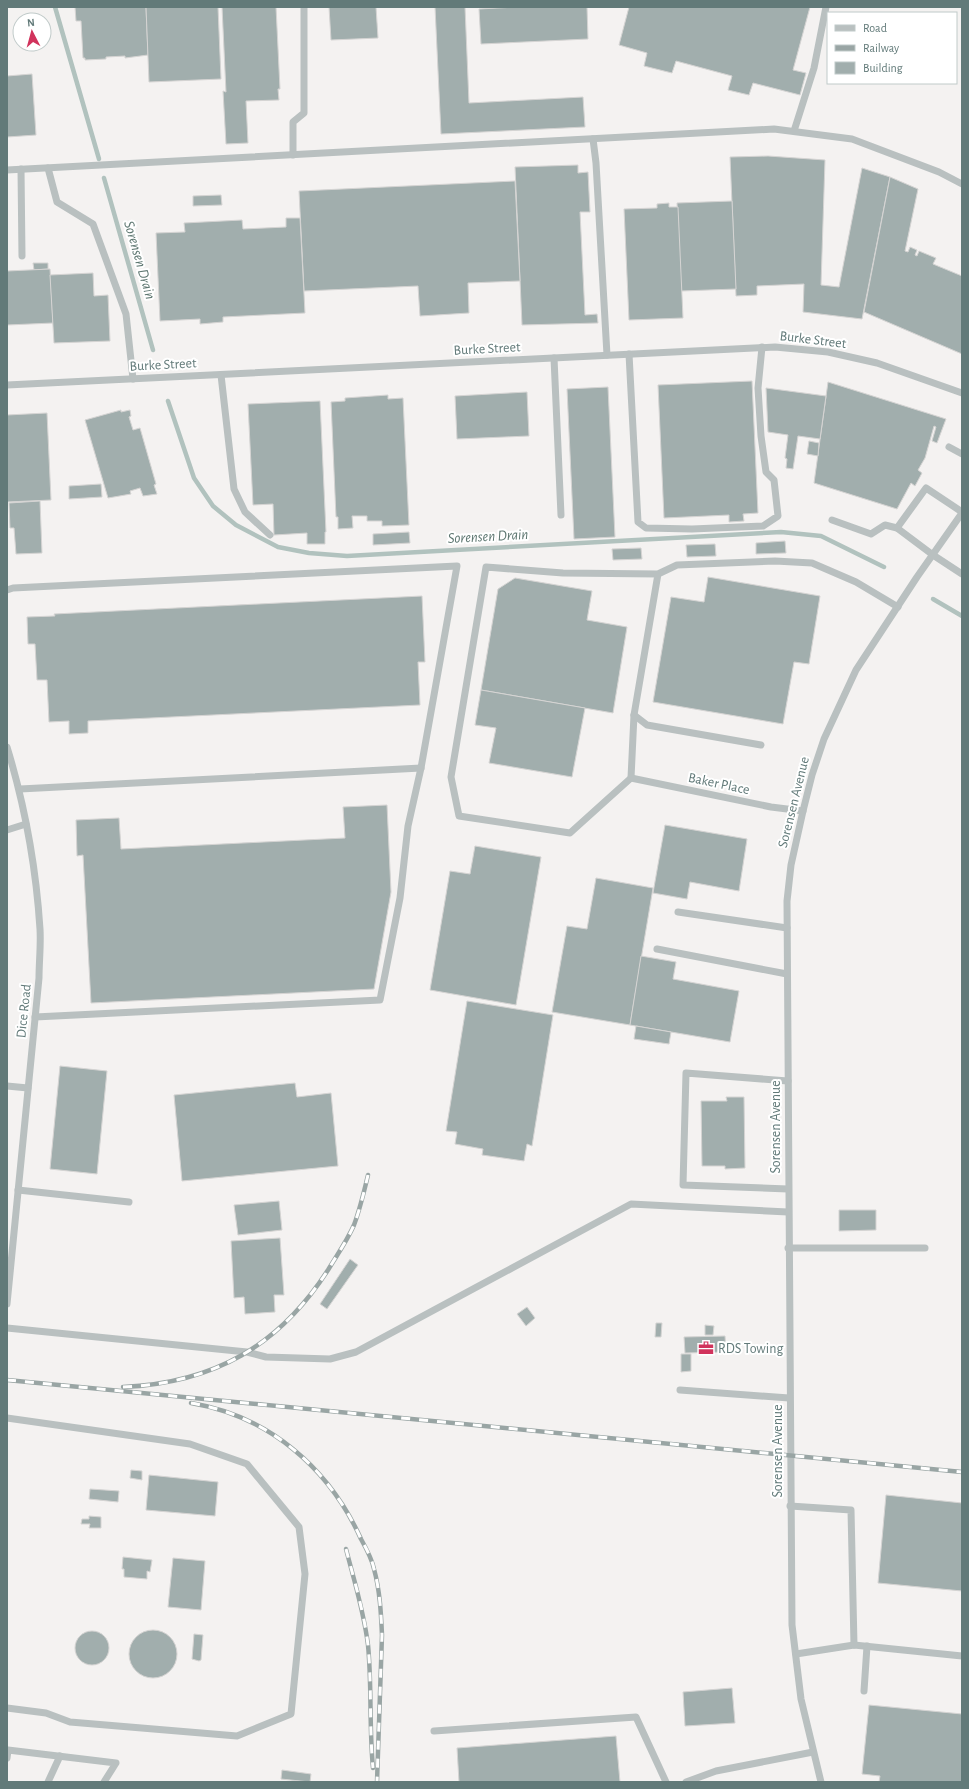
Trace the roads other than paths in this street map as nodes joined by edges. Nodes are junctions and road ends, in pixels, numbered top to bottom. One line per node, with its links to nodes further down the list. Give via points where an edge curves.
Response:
1 (304, 7): 5 (street, via 304,112 293,122)
2 (826, 7): 3 (street, via 814,68)
3 (794, 131): 4 (street, via 774,129); 9 (street, via 852,138 939,172)
4 (593, 139): 5 (street); 13 (street)
5 (293, 154): 6 (street)
6 (48, 168): 7 (street); 16 (street, via 57,202 93,224 126,314)
7 (21, 169): 8 (street); 10 (street)
8 (7, 170)
9 (962, 184)
10 (22, 256)
11 (762, 348): 12 (street, Burke Street); 12 (street, via 758,388 761,436 766,472 774,480 778,516 763,526 646,528 638,522); 18 (street, Burke Street, via 828,352 877,363)
12 (629, 354): 13 (street, Burke Street)
13 (607, 355): 14 (street, Burke Street)
14 (554, 358): 15 (street, Burke Street); 22 (street)
15 (221, 374): 16 (street, Burke Street); 25 (street, via 234,489 245,512)
16 (133, 379): 17 (street, Burke Street)
17 (7, 385)
18 (962, 393)
19 (949, 448): 20 (street)
20 (962, 454)
21 (962, 513): 24 (street, via 926,488); 26 (street, Sorensen Avenue)
22 (561, 516)
23 (832, 520): 24 (street, via 871,534 885,525)
24 (897, 528): 26 (street)
25 (270, 535)
26 (933, 555): 28 (street); 30 (street, Sorensen Avenue)
27 (658, 574): 30 (street, via 677,565 812,563 856,582); 31 (street); 35 (street, via 563,573 486,567 451,777 459,816 570,833)
28 (962, 574)
29 (7, 590): 34 (street, via 457,566)
30 (898, 607): 37 (street, Sorensen Avenue, via 856,670 812,774)
31 (634, 715): 32 (street, via 647,725); 35 (street)
32 (761, 745)
33 (7, 747): 36 (street, Dice Road)
34 (421, 768): 36 (street); 44 (street, via 408,826 400,898 380,1000)
35 (630, 778): 37 (street, Baker Place, via 771,807)
36 (20, 789): 38 (street, Dice Road)
37 (803, 811): 41 (street, Sorensen Avenue, via 791,865)
38 (26, 824): 39 (street); 44 (street, Dice Road, via 34,867 40,931)
39 (7, 830)
40 (678, 912): 41 (street)
41 (787, 928): 43 (street, Sorensen Avenue)
42 (657, 949): 43 (street)
43 (787, 974): 45 (street, Sorensen Avenue)
44 (35, 1017): 47 (street, Dice Road)
45 (788, 1081): 48 (street, Sorensen Avenue); 48 (street, via 686,1073 683,1185)
46 (7, 1086): 47 (street)
47 (28, 1088): 49 (street, Dice Road)
48 (788, 1189): 51 (street, Sorensen Avenue)
49 (18, 1190): 50 (street); 54 (street, Dice Road)
50 (129, 1202)
51 (788, 1212): 52 (street, Sorensen Avenue); 57 (street, via 631,1204 356,1352 330,1359 266,1357)
52 (788, 1248): 53 (street); 59 (street, Sorensen Avenue)
53 (925, 1248)
54 (10, 1250): 55 (street, Dice Road)
55 (8, 1282): 56 (street, Dice Road)
56 (7, 1304)
57 (7, 1328)
58 (680, 1390): 59 (street)
59 (789, 1398): 61 (street, Sorensen Avenue)
60 (7, 1418): 67 (street, via 190,1444 247,1464 299,1527 306,1574 291,1714 237,1736 70,1722 46,1713)
61 (790, 1506): 62 (street, via 851,1510); 64 (street, Sorensen Avenue, via 792,1625)
62 (854, 1645): 63 (street); 64 (street)
63 (867, 1646): 65 (street); 66 (street)
64 (796, 1654): 69 (street, Sorensen Avenue, via 801,1699)
65 (962, 1656)
66 (864, 1690)
67 (7, 1708)
68 (434, 1731): 74 (street, via 636,1717)
69 (813, 1752): 75 (street, via 716,1771); 76 (street, Sorensen Avenue)
70 (60, 1756): 71 (street, via 8,1750); 72 (street); 73 (street, via 116,1763)
71 (7, 1758)
72 (48, 1782)
73 (104, 1782)
74 (666, 1782)
75 (686, 1782)
76 (821, 1782)

